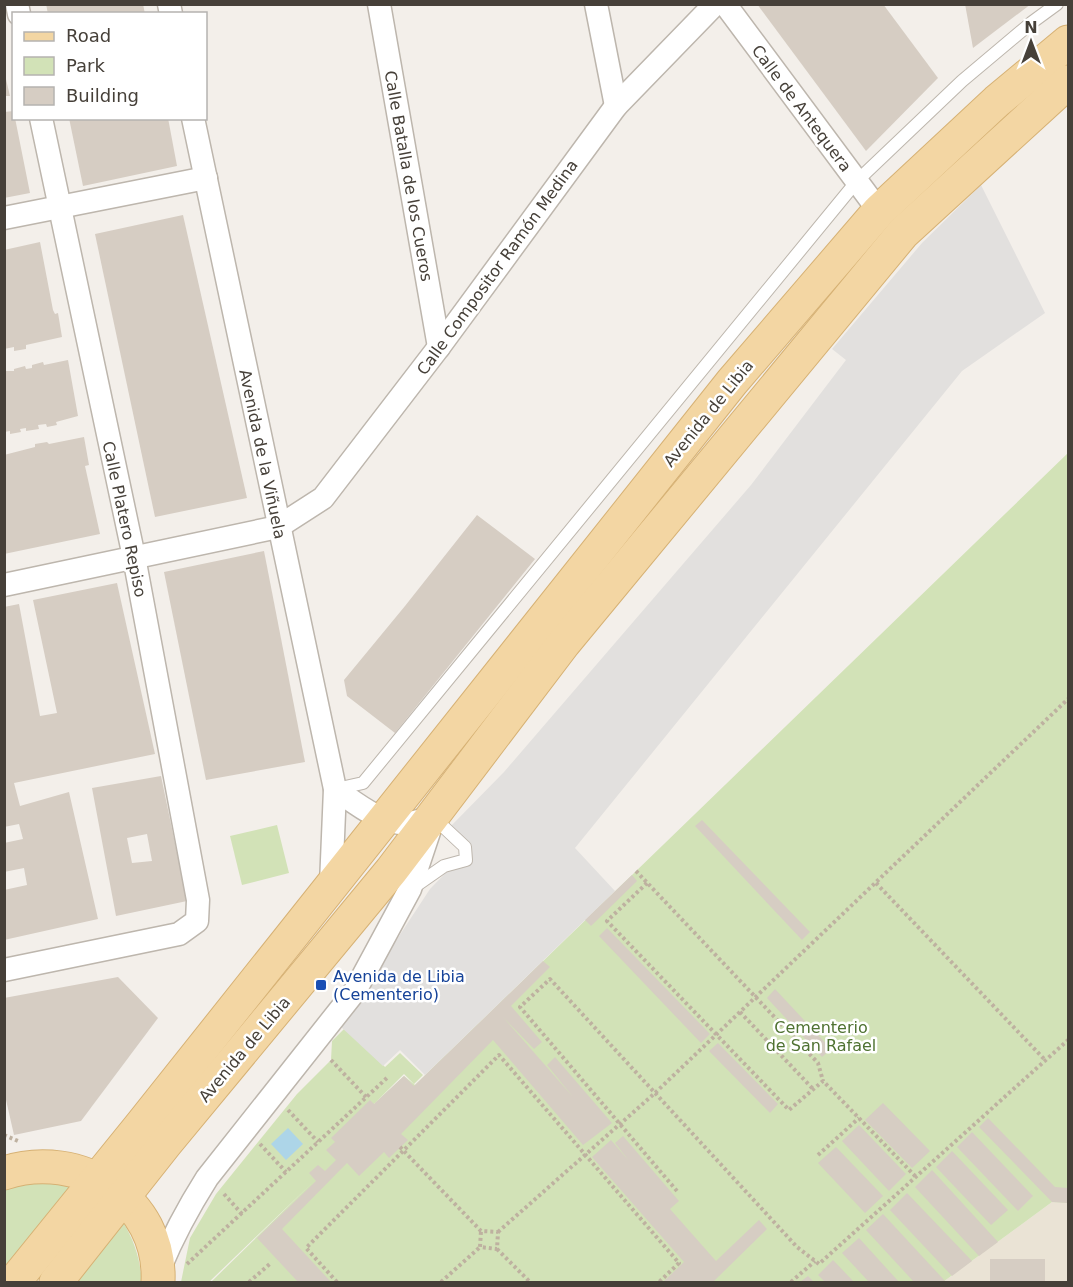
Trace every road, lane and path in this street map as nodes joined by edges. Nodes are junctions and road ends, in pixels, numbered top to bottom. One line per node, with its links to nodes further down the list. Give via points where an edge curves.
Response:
1 (380, 4): 16 (street, Calle Batalla de los Cueros)
2 (596, 4): 8 (street)
3 (715, 4): 8 (street, Calle Compositor Ramón Medina)
4 (725, 4): 12 (street, Calle de Antequera)
5 (1057, 4): 12 (lane, via 962,81)
6 (1068, 42): 14 (main road, Avenida de Libia, via 996,101)
7 (1068, 82): 22 (main road, Avenida de Libia, via 903,233 564,643)
8 (616, 106): 16 (street, Calle Compositor Ramón Medina)
9 (41, 120): 13 (street, Calle Platero Repiso)
10 (193, 120): 11 (street, Avenida de la Viñuela)
11 (206, 178): 13 (street); 17 (street, Avenida de la Viñuela)
12 (857, 181): 14 (street, Calle de Antequera); 21 (lane, via 363,783)
13 (59, 207): 15 (street); 18 (street, Calle Platero Repiso)
14 (879, 211): 23 (main road, Avenida de Libia, via 732,382)
15 (4, 218)
16 (439, 347): 17 (street, Calle Compositor Ramón Medina, via 323,498)
17 (278, 527): 18 (street); 21 (street, Avenida de la Viñuela)
18 (134, 557): 19 (street); 29 (street, Calle Platero Repiso, via 198,900 197,921 179,934)
19 (4, 585)
20 (1068, 699): 26 (path)
21 (335, 789): 23 (street); 27 (street, Avenida de la Viñuela)
22 (433, 818): 23 (street, via 408,823); 28 (street, Avenida de Libia); 28 (lane, via 465,848 466,860 444,866); 55 (main road, Avenida de Libia)
23 (384, 819): 27 (main road, Avenida de Libia)
24 (636, 871): 25 (path)
25 (647, 882): 30 (path); 32 (path, via 608,921)
26 (876, 883): 30 (path); 35 (path)
27 (331, 884): 52 (main road, Avenida de Libia)
28 (410, 889): 63 (street, Avenida de Libia, via 355,991 207,1178 178,1226)
29 (4, 969)
30 (755, 998): 31 (path); 37 (path, via 818,1063)
31 (740, 1012): 32 (path); 38 (path)
32 (717, 1034): 38 (path, via 789,1110); 39 (path)
33 (1068, 1040): 35 (path)
34 (331, 1060): 40 (path)
35 (1046, 1061): 51 (path)
36 (389, 1076): 40 (path)
37 (822, 1081): 38 (path); 42 (path)
38 (813, 1089)
39 (655, 1093): 43 (path); 43 (path, via 550,979 520,1007); 61 (path, via 797,1247)
40 (366, 1097): 45 (path)
41 (287, 1108): 45 (path)
42 (859, 1118): 48 (path); 51 (path)
43 (620, 1124): 47 (path); 54 (path)
44 (258, 1142): 50 (path)
45 (318, 1142): 50 (path)
46 (402, 1149): 47 (path, via 499,1055); 57 (path); 67 (path, via 306,1248)
47 (585, 1155): 58 (path); 70 (path, via 679,1263)
48 (818, 1155)
49 (10, 1166): 52 (main road, via 47,1165)
50 (286, 1172): 56 (path)
51 (916, 1177): 61 (path, via 819,1264)
52 (98, 1178): 55 (main road); 64 (main road, Avenida de Libia)
53 (219, 1189): 56 (path)
54 (677, 1191)
55 (123, 1197): 63 (main road, via 148,1231); 65 (main road, Avenida de Libia)
56 (242, 1214): 63 (path)
57 (481, 1231): 58 (path); 59 (path)
58 (498, 1232): 60 (path)
59 (480, 1248): 60 (path); 68 (path)
60 (497, 1249): 69 (path)
61 (815, 1261): 71 (path)
62 (271, 1263): 66 (path)
63 (165, 1275)
64 (14, 1282)
65 (56, 1282)
66 (249, 1282)
67 (337, 1282)
68 (441, 1282)
69 (530, 1282)
70 (659, 1282)
71 (791, 1282)

